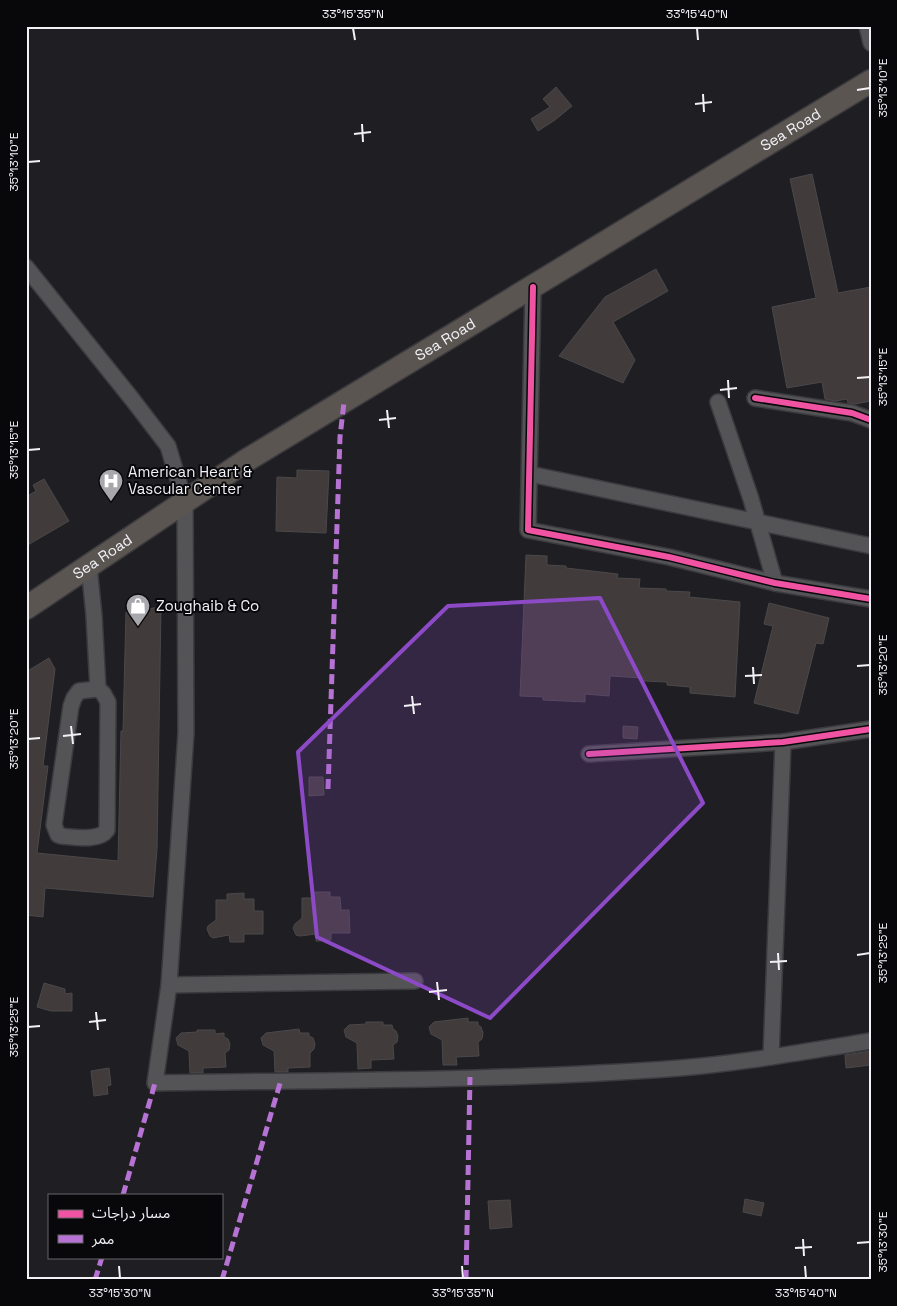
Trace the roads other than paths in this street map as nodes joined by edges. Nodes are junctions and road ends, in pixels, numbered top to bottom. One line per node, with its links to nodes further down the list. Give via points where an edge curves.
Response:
1 (868, 26): 2 (street)
2 (871, 43)
3 (871, 81): 5 (highway, Sea Road)
4 (26, 267): 10 (street, via 168,446)
5 (533, 287): 9 (street); 10 (highway, Sea Road, via 247,460)
6 (754, 398): 8 (street, via 852,412)
7 (718, 402): 11 (street)
8 (871, 420)
9 (530, 474): 11 (street); 14 (street, via 528,530 669,557)
10 (185, 503): 13 (highway, Sea Road); 22 (street, via 186,733)
11 (757, 521): 12 (street); 14 (street)
12 (871, 546)
13 (89, 566): 16 (highway, Sea Road); 17 (street)
14 (775, 583): 15 (street)
15 (871, 599)
16 (26, 608)
17 (98, 689): 17 (street, via 108,702 107,830 97,837 61,836 54,825 71,706 79,691)
18 (871, 729): 19 (street)
19 (783, 742): 20 (street); 24 (street)
20 (589, 754)
21 (415, 981): 22 (street)
22 (169, 985): 24 (street, via 155,1083 519,1076 681,1068)
23 (871, 1041): 24 (street)
24 (771, 1057)

